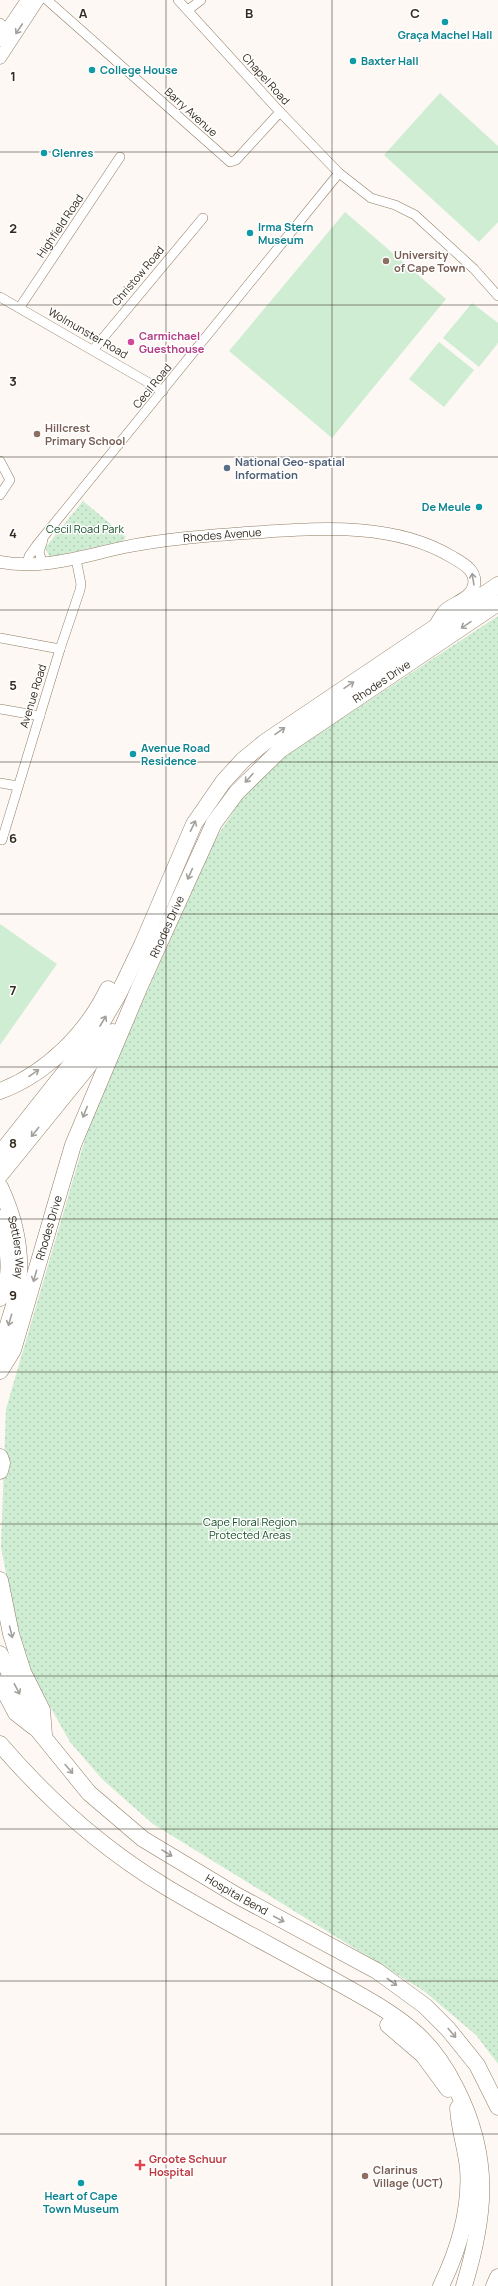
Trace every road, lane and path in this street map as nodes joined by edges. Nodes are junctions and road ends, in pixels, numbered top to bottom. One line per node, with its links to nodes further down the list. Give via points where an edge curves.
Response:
1 (27, 0): 7 (street)
2 (38, 0): 9 (street, one-way to 9)
3 (47, 0): 10 (street, Barry Avenue, via 230,162 236,160)
4 (178, 0): 6 (street, Chapel Road)
5 (200, 0): 6 (street)
6 (188, 10): 10 (street, Chapel Road)
7 (3, 26): 8 (street)
8 (0, 40)
9 (0, 58)
10 (280, 112): 12 (street, Chapel Road)
11 (120, 157): 16 (street, Highfield Road)
12 (338, 173): 14 (street, Chapel Road, via 371,198 395,205 415,215 474,269); 18 (street, Cecil Road)
13 (202, 218): 17 (street, Christow Road)
14 (498, 296)
15 (0, 297): 16 (street, Wolmunster Road)
16 (20, 307): 17 (street, Wolmunster Road)
17 (93, 350): 18 (street, Wolmunster Road)
18 (163, 391): 21 (street, Cecil Road)
19 (0, 461): 20 (street, via 10,480)
20 (0, 495)
21 (43, 539): 24 (street, Cecil Road, via 30,554); 25 (street, via 40,552)
22 (76, 559): 25 (street, Rhodes Avenue); 28 (street, Rhodes Avenue, one-way to 22, via 445,610 469,594 475,584 474,576 470,569 444,552 382,533 320,528 176,540 126,547); 30 (street, Avenue Road, via 80,590)
23 (0, 562): 24 (street, Rhodes Avenue)
24 (27, 565): 25 (street, Rhodes Avenue)
25 (43, 565)
26 (498, 585): 28 (highway, Rhodes Drive)
27 (498, 603): 37 (highway, Rhodes Drive, one-way to 37, via 292,741 255,772 214,823)
28 (434, 628): 36 (highway, Rhodes Drive, one-way to 28, via 204,807 232,771 254,750)
29 (0, 638): 30 (street)
30 (60, 648): 32 (street, Avenue Road)
31 (0, 709): 32 (street)
32 (40, 716): 34 (street, Avenue Road)
33 (0, 784): 34 (street)
34 (18, 786): 35 (street, Avenue Road)
35 (2, 840)
36 (178, 862): 38 (highway, one-way to 36, via 51,1061 101,1005 164,878); 39 (highway, Rhodes Drive, one-way to 36, via 106,1017 142,945)
37 (140, 986): 39 (highway, one-way to 39, via 98,1055); 44 (highway, Rhodes Drive, one-way to 44, via 77,1134 13,1350)
38 (0, 1092)
39 (2, 1165)
40 (0, 1187): 43 (highway, Settlers Way, one-way to 43, via 14,1223 20,1262 16,1298)
41 (0, 1218): 42 (highway, via 6,1238 8,1267 5,1289)
42 (0, 1298)
43 (0, 1354)
44 (0, 1371)
45 (0, 1580): 48 (highway, one-way to 48, via 18,1657 42,1710)
46 (0, 1654): 48 (highway, Hospital Bend, one-way to 48)
47 (0, 1683): 48 (highway, via 16,1713)
48 (41, 1734): 51 (highway, Hospital Bend, one-way to 51, via 89,1793 143,1839 236,1896 377,1971 425,2006 448,2029 477,2065)
49 (0, 1744): 53 (highway, via 26,1774 84,1829 149,1876 373,2003 412,2029 444,2064 468,2112)
50 (0, 1755): 52 (highway, via 31,1790 76,1832 153,1890 395,2028 423,2055 448,2089)
51 (498, 2107)
52 (458, 2108): 53 (highway); 55 (highway, via 459,2126 468,2167 468,2195 462,2234)
53 (472, 2133): 56 (highway, via 476,2163 476,2206 468,2250); 57 (highway, via 482,2176 482,2204 472,2259); 58 (highway, via 487,2159 489,2188 484,2234)
54 (498, 2277): 59 (highway)
55 (442, 2286)
56 (457, 2286)
57 (464, 2286)
58 (471, 2286)
59 (494, 2286)

